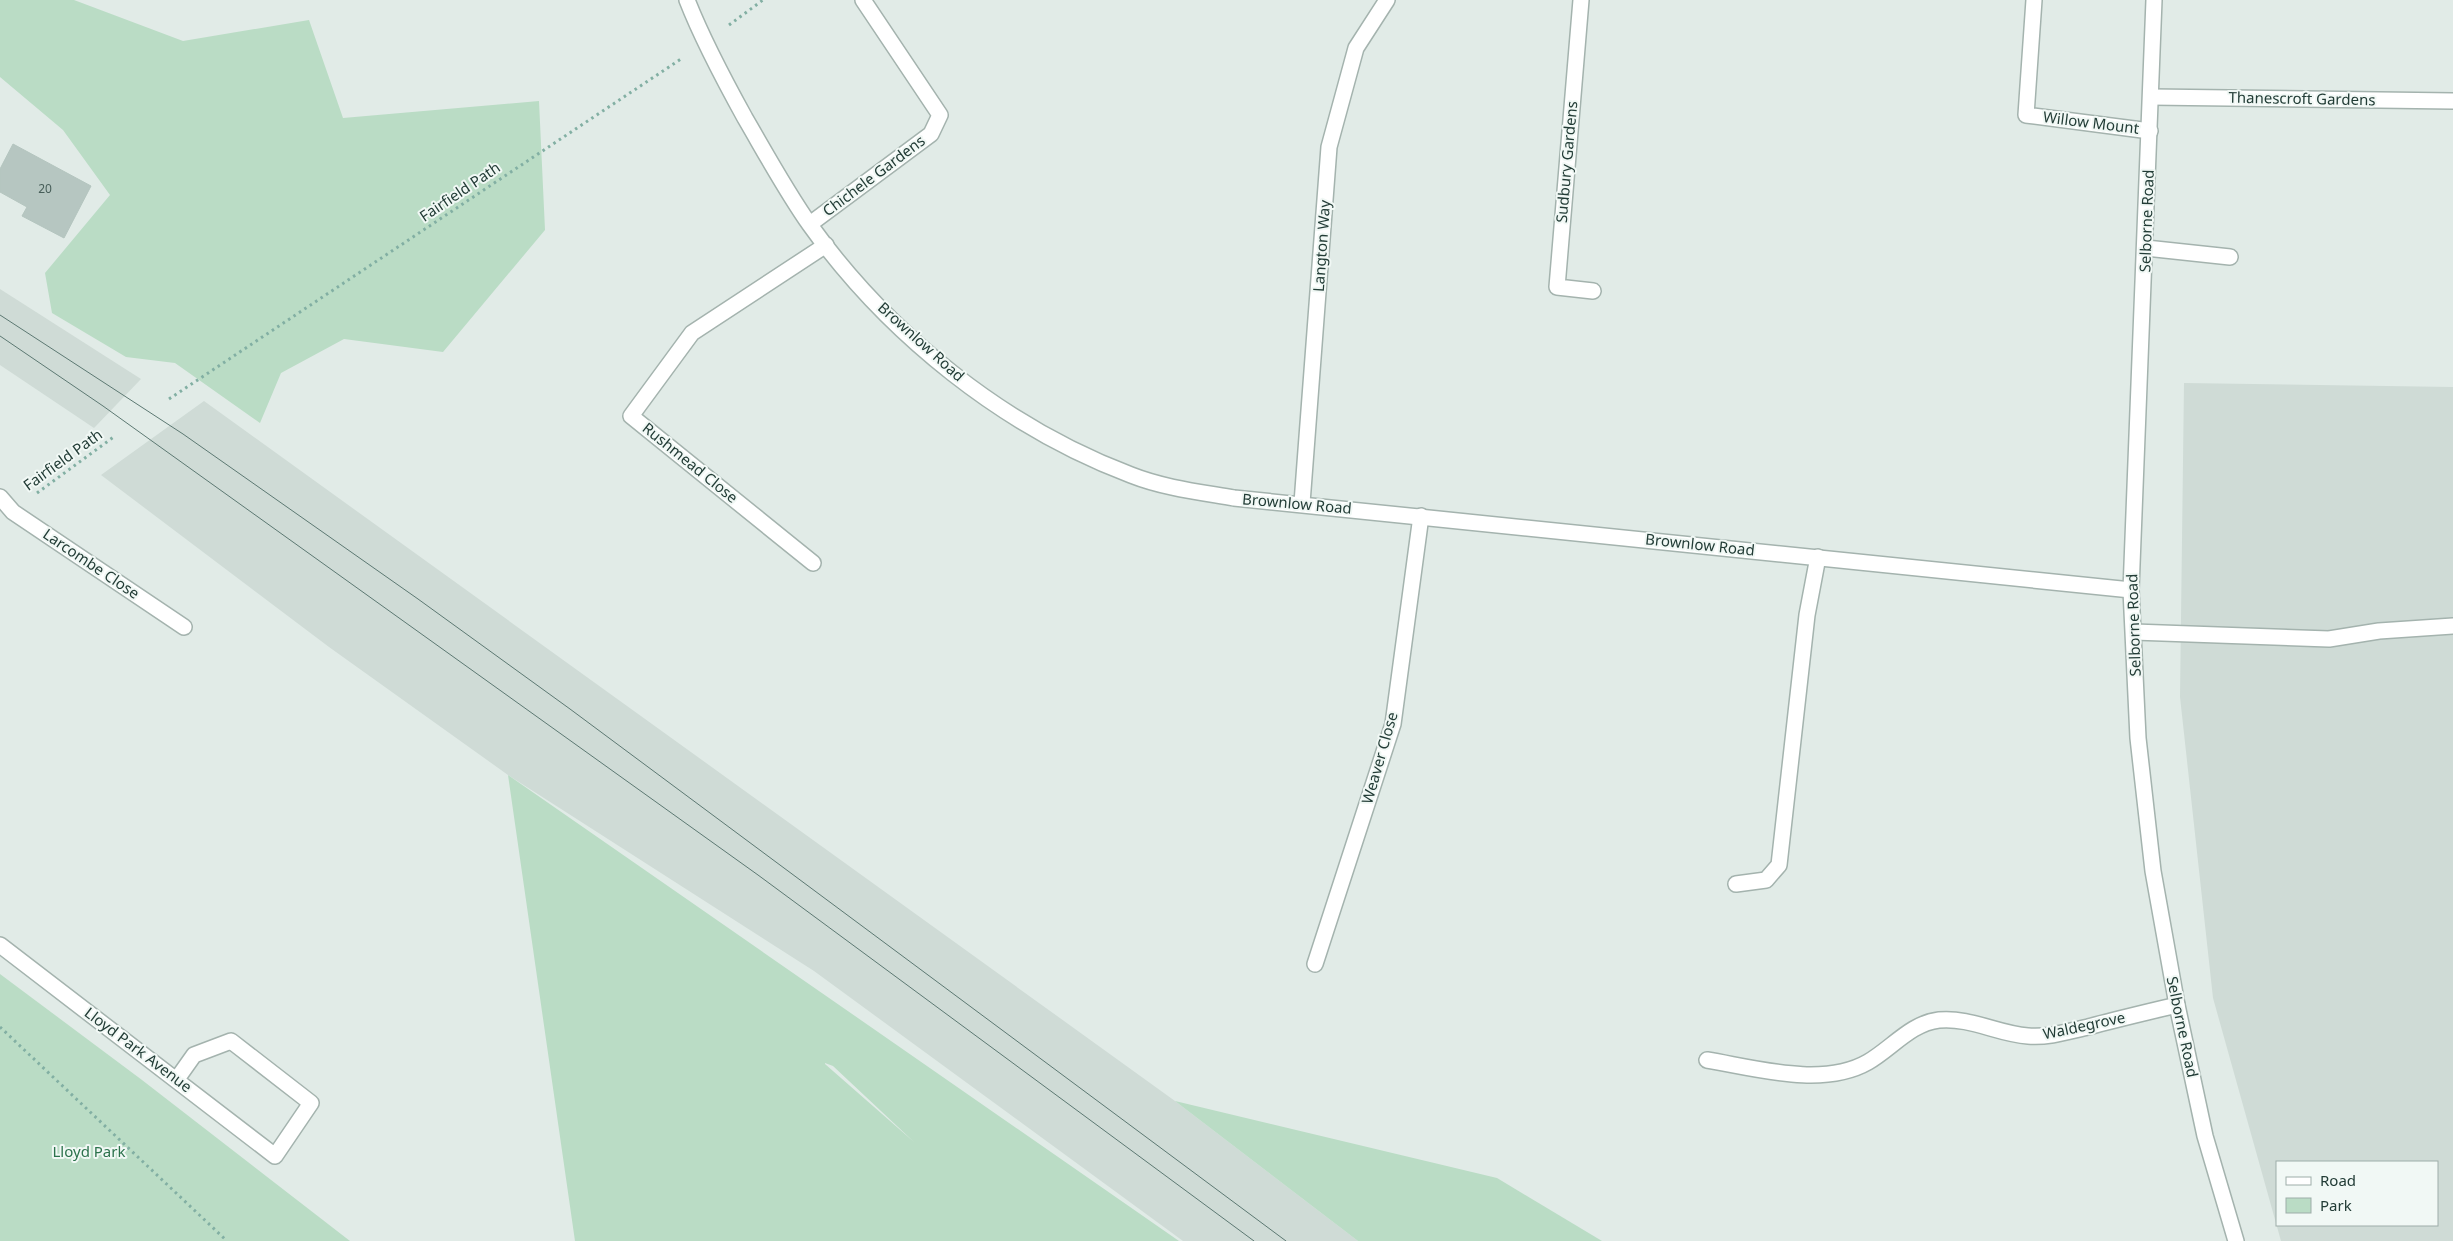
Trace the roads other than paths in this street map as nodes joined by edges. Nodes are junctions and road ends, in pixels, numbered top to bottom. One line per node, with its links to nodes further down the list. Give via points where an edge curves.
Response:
1 (687, 0): 10 (street, Brownlow Road, via 705,42 765,153)
2 (863, 0): 10 (street, Chichele Gardens, via 940,115 931,134)
3 (1386, 0): 16 (street, Langton Way, via 1356,48 1329,147)
4 (1580, 0): 14 (street, Sudbury Gardens, via 1557,288)
5 (2034, 0): 9 (street, Willow Mount, via 2026,115)
6 (2154, 0): 7 (street, Selborne Road)
7 (2151, 97): 8 (street, Thanescroft Gardens); 9 (street, Selborne Road)
8 (2453, 101)
9 (2150, 131): 12 (street, Selborne Road)
10 (810, 224): 11 (street, Brownlow Road)
11 (826, 245): 16 (street, Brownlow Road, via 875,302 933,357 1036,430 1132,476 1234,498); 19 (street, Rushmead Close, via 692,333 631,416)
12 (2146, 248): 13 (street); 20 (street, Selborne Road)
13 (2230, 257)
14 (1593, 291)
15 (0, 497): 22 (street, Larcombe Close, via 12,512)
16 (1302, 503): 17 (street, Brownlow Road)
17 (1421, 516): 18 (street, Brownlow Road); 26 (street, Weaver Close, via 1392,724)
18 (1818, 557): 20 (street, Brownlow Road); 24 (street, via 1807,615 1779,865 1766,880)
19 (813, 563)
20 (2131, 590): 23 (street, Selborne Road)
21 (2453, 626): 23 (street, via 2388,630 2329,639)
22 (184, 627)
23 (2134, 632): 27 (street, Selborne Road, via 2138,738 2153,871)
24 (1736, 884)
25 (0, 945): 29 (street, Lloyd Park Avenue)
26 (1315, 964)
27 (2177, 1005): 28 (street, Waldegrove, via 2062,1033 2030,1037 1963,1020 1937,1020 1912,1030 1867,1063 1828,1074 1786,1074); 30 (street, Selborne Road, via 2206,1136)
28 (1707, 1060)
29 (177, 1079): 29 (street, Lloyd Park Avenue, via 194,1055 231,1041 311,1103 275,1156)
30 (2236, 1241)

